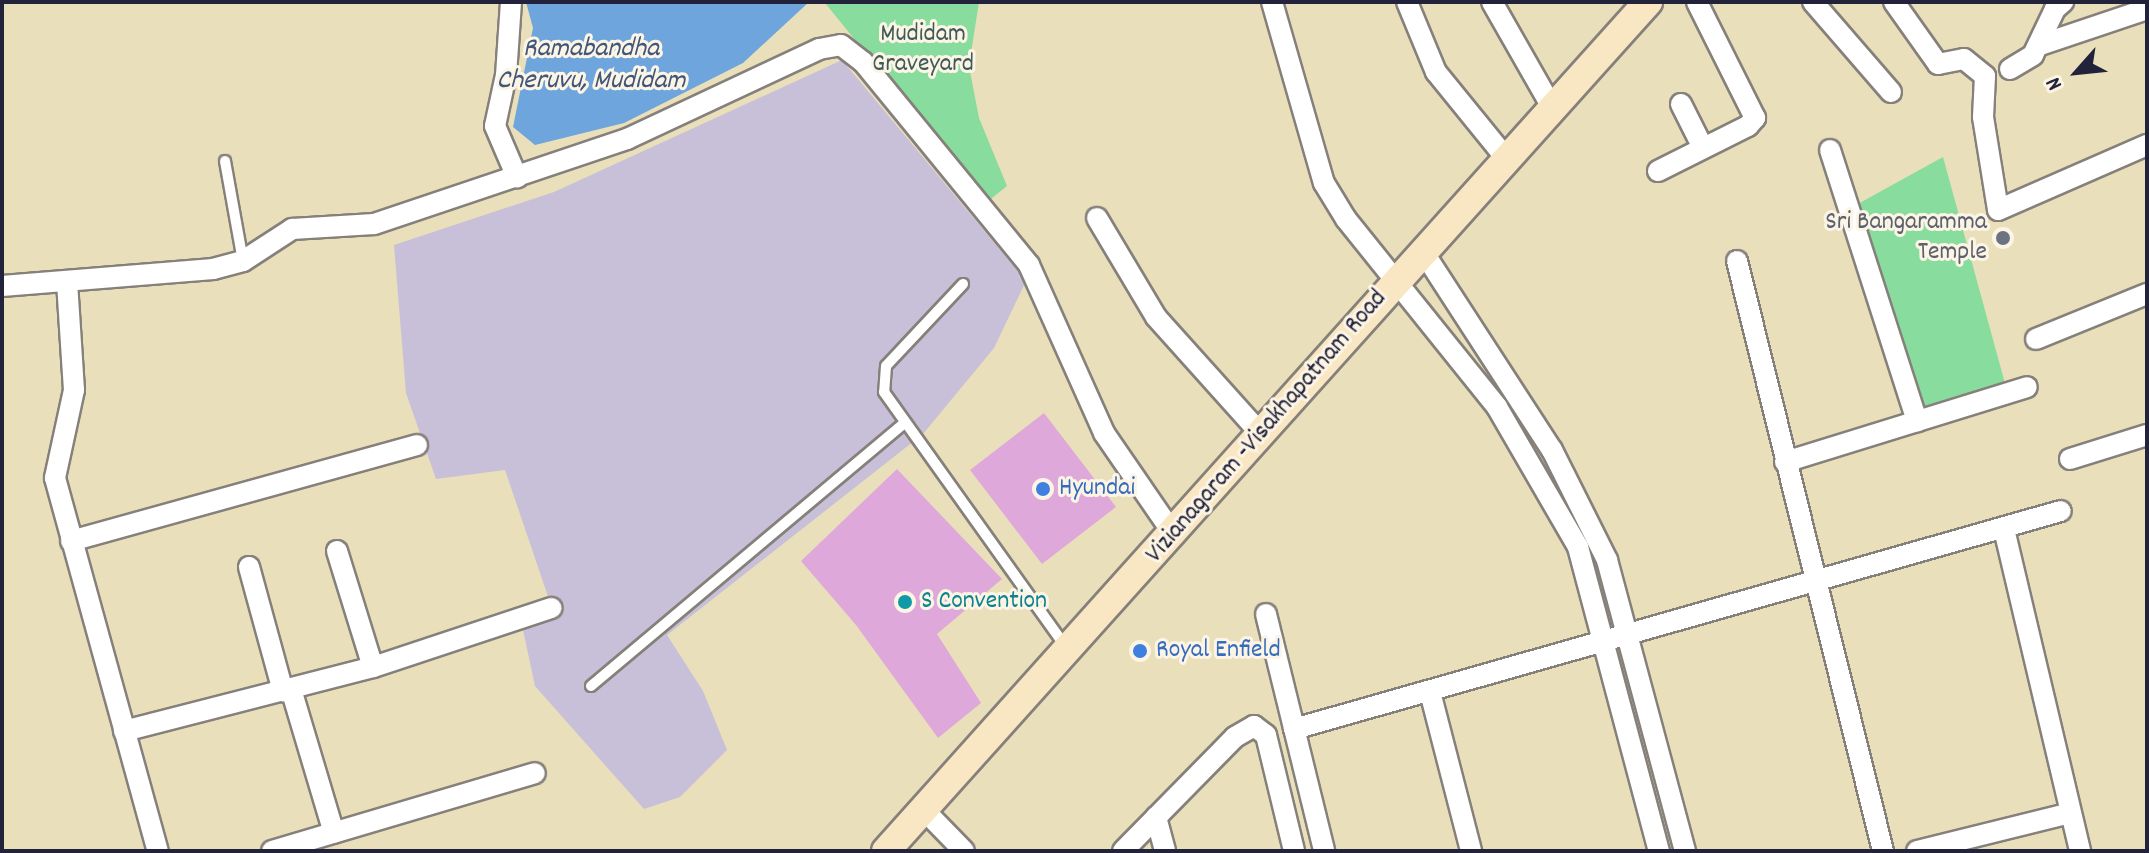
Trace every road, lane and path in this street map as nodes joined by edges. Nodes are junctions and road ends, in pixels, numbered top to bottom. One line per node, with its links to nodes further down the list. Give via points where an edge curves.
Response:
1 (511, 2): 22 (street, via 510,48 495,132)
2 (1272, 2): 27 (street, via 1324,183)
3 (1407, 2): 19 (street, via 1436,72)
4 (1492, 2): 15 (street)
5 (1697, 2): 17 (street, via 1755,118)
6 (1813, 2): 13 (street)
7 (1894, 2): 16 (street, via 1938,64 1964,59 1985,76 1983,117 1998,210)
8 (2063, 2): 11 (street)
9 (1643, 4): 15 (main road, Vizianagaram -Visakhapatnam Road)
10 (2147, 9): 11 (street)
11 (2040, 45): 12 (street)
12 (2010, 69)
13 (1891, 92)
14 (1681, 104): 17 (street)
15 (1552, 107): 19 (main road, Vizianagaram -Visakhapatnam Road)
16 (2147, 145)
17 (1703, 148): 21 (street)
18 (1830, 150): 34 (street)
19 (1506, 158): 24 (main road, Vizianagaram -Visakhapatnam Road)
20 (225, 161): 25 (lane)
21 (1658, 171)
22 (517, 177): 25 (street, via 374,224 292,229); 43 (street, via 627,139 819,49 841,45 851,50 1029,265 1088,403)
23 (1097, 218): 36 (street, via 1156,317)
24 (1422, 250): 27 (main road, Vizianagaram -Visakhapatnam Road); 50 (street, via 1552,450 1607,560)
25 (243, 261): 28 (street, via 176,275)
26 (1737, 261): 40 (street)
27 (1396, 279): 36 (main road, Vizianagaram -Visakhapatnam Road); 51 (street, via 1497,407 1549,490 1578,547)
28 (67, 282): 30 (street); 44 (street, via 74,390 55,468)
29 (963, 284): 35 (lane, via 882,374 884,392)
30 (2, 286)
31 (2147, 294): 32 (street)
32 (2036, 339)
33 (2027, 387): 34 (street)
34 (1917, 421): 40 (street)
35 (903, 424): 52 (lane); 54 (lane)
36 (1261, 434): 43 (main road, Vizianagaram -Visakhapatnam Road)
37 (2147, 435): 39 (street)
38 (417, 445): 44 (street)
39 (2070, 459)
40 (1785, 462): 47 (street)
41 (2061, 511): 42 (street)
42 (2004, 529): 47 (street); 61 (street)
43 (1174, 535): 52 (main road, Vizianagaram -Visakhapatnam Road)
44 (71, 541): 58 (street)
45 (337, 551): 53 (street)
46 (249, 567): 55 (street)
47 (1812, 580): 50 (street); 75 (street)
48 (551, 608): 53 (street)
49 (1266, 614): 57 (street)
50 (1628, 634): 51 (street); 74 (street)
51 (1605, 641): 56 (street); 73 (street)
52 (1068, 651): 60 (main road, Vizianagaram -Visakhapatnam Road)
53 (373, 667): 55 (street)
54 (591, 686)
55 (287, 690): 58 (street); 63 (street)
56 (1430, 692): 57 (street); 72 (street)
57 (1294, 729): 71 (street)
58 (124, 731): 64 (street)
59 (535, 773): 63 (street)
60 (924, 810): 66 (main road, Vizianagaram -Visakhapatnam Road); 67 (street)
61 (2070, 813): 76 (street); 77 (street)
62 (1156, 817): 68 (street); 69 (street); 70 (street, via 1235,737 1261,728)
63 (334, 833): 65 (street)
64 (158, 851)
65 (272, 851)
66 (886, 851)
67 (964, 851)
68 (1123, 851)
69 (1165, 851)
70 (1294, 851)
71 (1324, 851)
72 (1471, 851)
73 (1659, 851)
74 (1685, 851)
75 (1883, 851)
76 (1917, 851)
77 (2080, 851)

